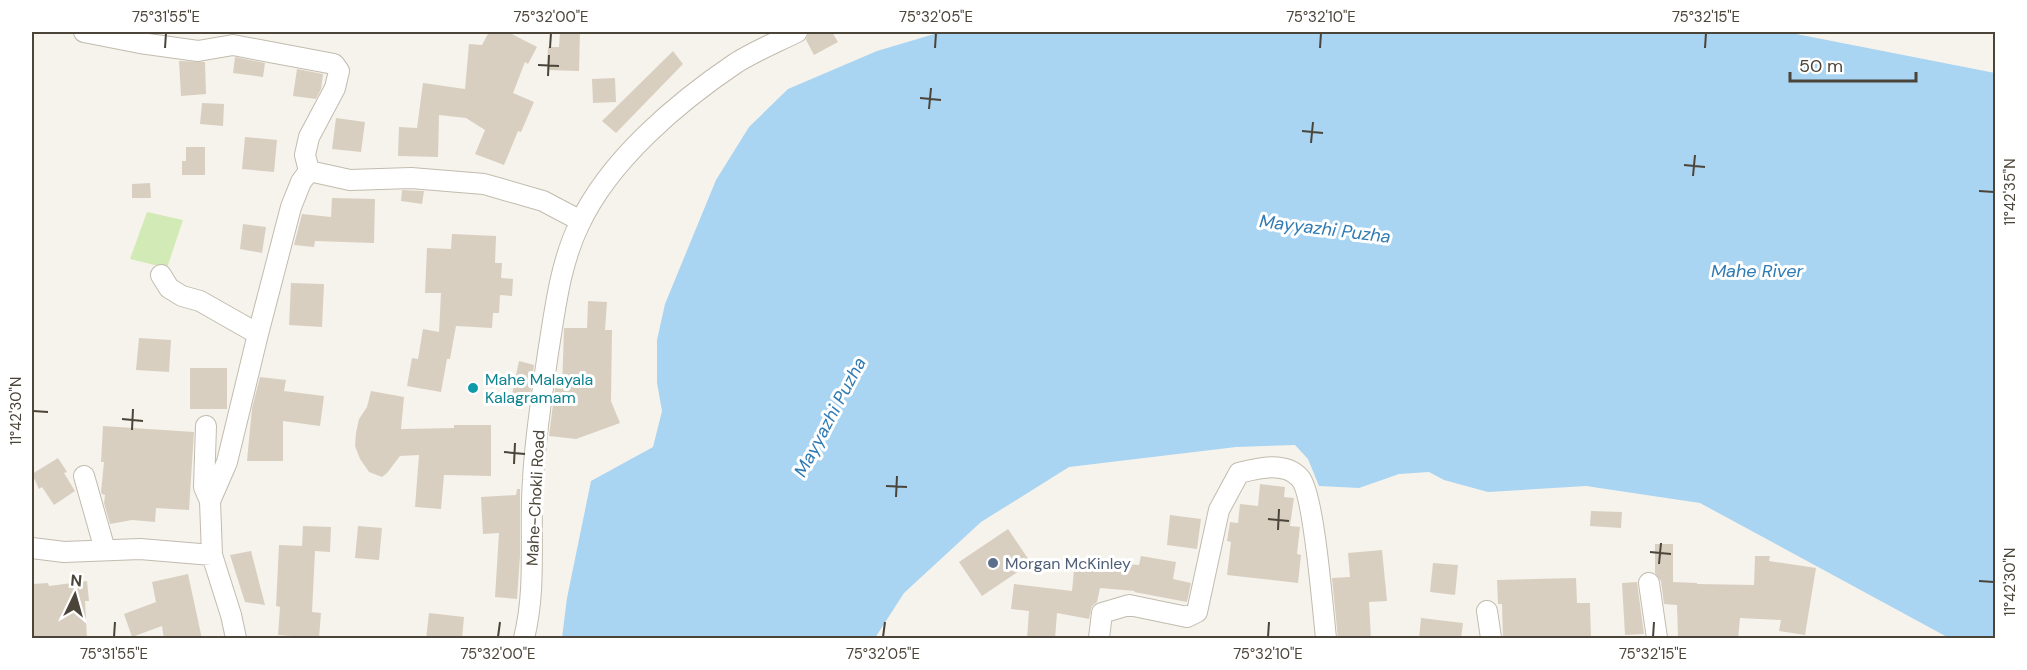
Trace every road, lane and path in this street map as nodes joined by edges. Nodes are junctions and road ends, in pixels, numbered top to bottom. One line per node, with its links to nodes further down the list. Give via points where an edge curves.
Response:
1 (84, 32): 3 (street, via 198,51 232,45 334,64 339,71 335,88 309,137 305,155)
2 (797, 32): 4 (street, Mahe-Chokli Road, via 738,62 693,94 624,160 598,191)
3 (309, 171): 4 (street, via 350,180 411,178 484,184 543,201); 6 (street, via 291,207)
4 (581, 221): 16 (street, Mahe-Chokli Road, via 563,269 538,421 532,481 530,602)
5 (161, 275): 6 (street, via 169,288 182,296 200,301)
6 (258, 334): 9 (street, via 227,462)
7 (206, 426): 9 (street, via 204,487)
8 (84, 476): 11 (street)
9 (210, 501): 12 (street)
10 (32, 548): 11 (street, via 64,552)
11 (105, 550): 12 (street)
12 (212, 555): 15 (street)
13 (1649, 583): 20 (street)
14 (1487, 611): 19 (street)
15 (236, 639)
16 (524, 639)
17 (1099, 639): 18 (street, via 1102,613 1129,605 1186,617 1197,612 1219,510 1239,473 1264,467 1287,469 1306,488)
18 (1326, 639)
19 (1491, 639)
20 (1658, 639)

